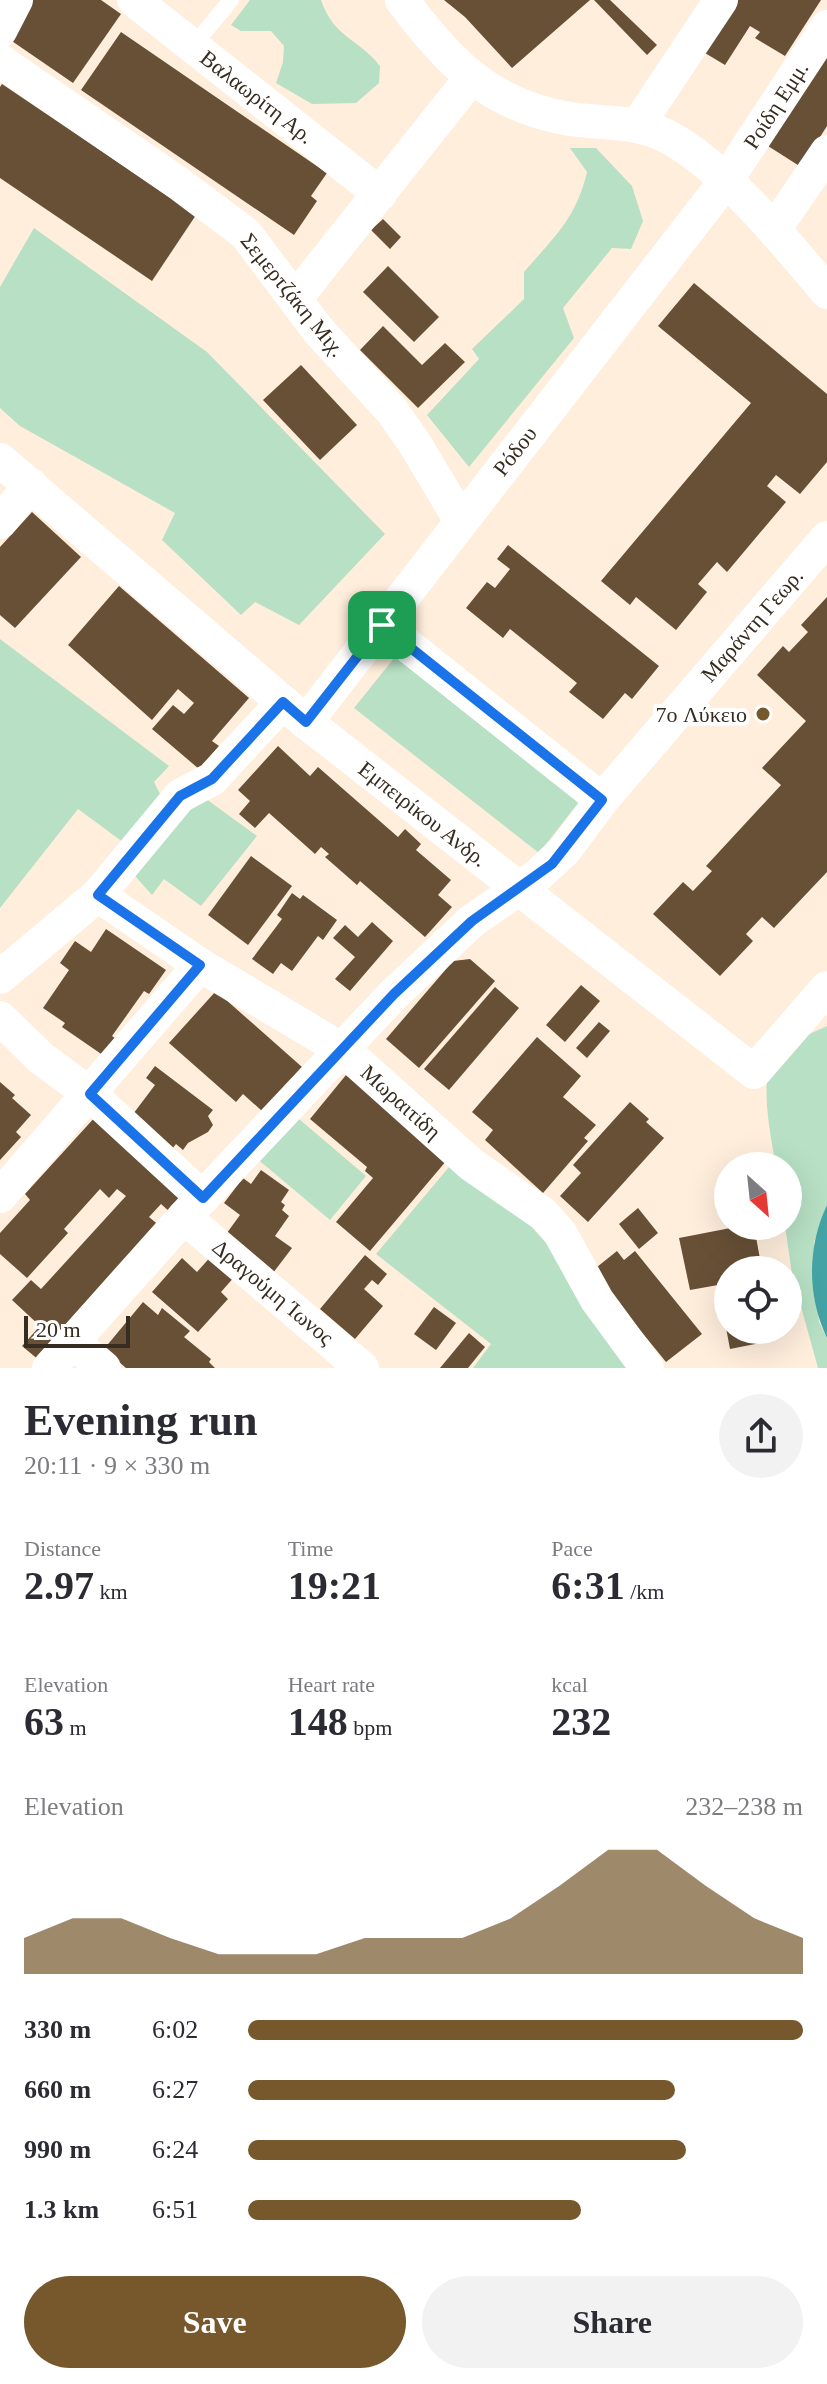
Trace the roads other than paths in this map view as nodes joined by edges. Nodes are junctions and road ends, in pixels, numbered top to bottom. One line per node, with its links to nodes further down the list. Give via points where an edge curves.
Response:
1 (16, 0): 7 (street)
2 (134, 0): 8 (street, Βαλαωρίτη Αρ.)
3 (231, 0): 8 (lane)
4 (402, 0): 10 (street)
5 (721, 0): 11 (street)
6 (827, 27): 13 (street, Ροίδη Εμμ.)
7 (0, 31)
8 (193, 46): 14 (street, Βαλαωρίτη Αρ.)
9 (0, 61): 17 (street, Σεμερτζάκη Μιχ., via 237,226)
10 (471, 78): 11 (street, via 507,100 546,114); 14 (street)
11 (637, 126): 13 (street, via 672,139)
12 (827, 152): 15 (street)
13 (725, 182): 15 (street); 20 (street, Ρόδου)
14 (380, 194): 17 (street)
15 (774, 230): 16 (street)
16 (827, 292)
17 (295, 299): 20 (street, Σεμερτζάκη Μιχ., via 392,411)
18 (0, 460): 19 (street, Εμπειρίκου Ανδρ.)
19 (31, 485): 21 (street); 24 (street, Εμπειρίκου Ανδρ.)
20 (461, 521): 23 (street, Ρόδου)
21 (0, 522)
22 (827, 538): 25 (street, Μαράντη Γεωρ.)
23 (382, 625): 24 (street, Ρόδου); 25 (street)
24 (294, 712): 26 (street, Εμπειρίκου Ανδρ.); 27 (street, via 212,779 180,796)
25 (602, 800): 26 (street, Μαράντη Γεωρ., via 558,858)
26 (517, 889): 30 (street, Εμπειρίκου Ανδρ., via 754,1072); 32 (street, Μαράντη Γεωρ., via 446,945)
27 (98, 895): 28 (street, Μωραιτίδη); 29 (street)
28 (200, 965): 32 (street, Μωραιτίδη); 33 (street)
29 (0, 977)
30 (827, 988)
31 (0, 1018): 33 (street, Δραγούμη Ίωνος, via 41,1058)
32 (340, 1051): 35 (street, Μαράντη Γεωρ.); 40 (street, Μωραιτίδη, via 472,1165 551,1222 597,1300)
33 (90, 1094): 34 (street); 35 (street, Δραγούμη Ίωνος)
34 (0, 1196)
35 (194, 1207): 36 (street, Μαράντη Γεωρ.); 39 (street, Δραγούμη Ίωνος)
36 (73, 1342): 37 (street, Μαράντη Γεωρ.); 38 (street)
37 (49, 1368)
38 (104, 1368)
39 (362, 1368)
40 (647, 1368)

